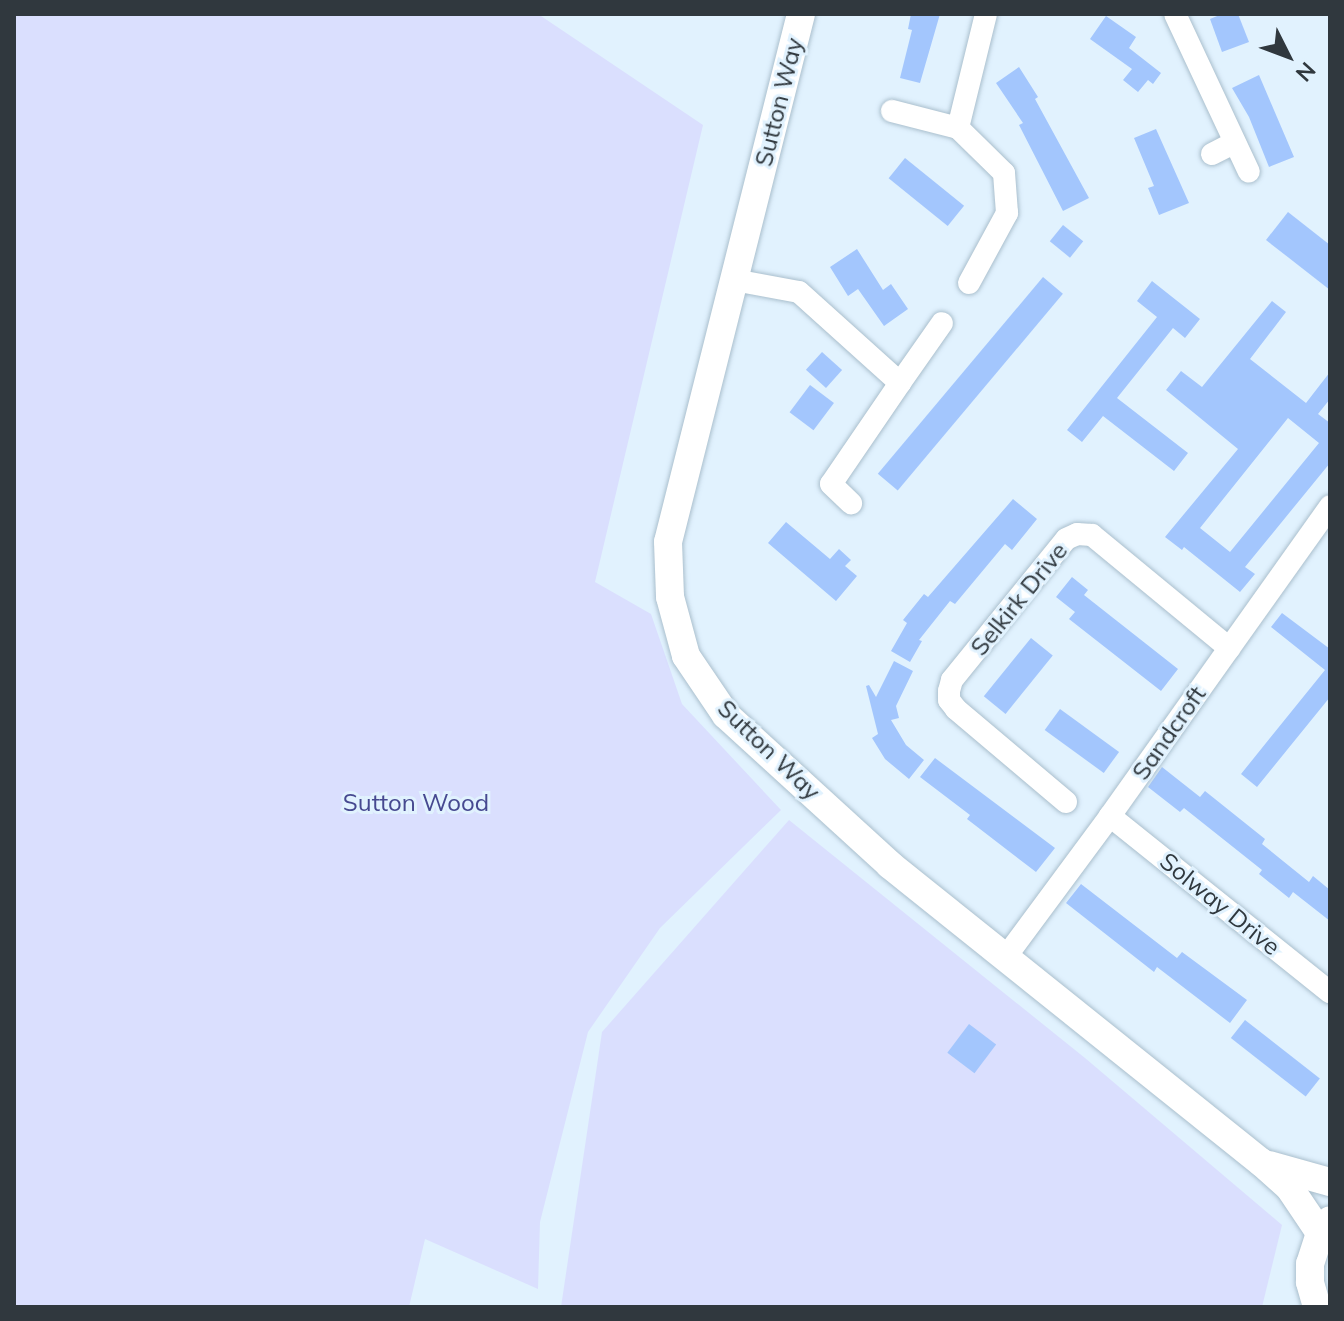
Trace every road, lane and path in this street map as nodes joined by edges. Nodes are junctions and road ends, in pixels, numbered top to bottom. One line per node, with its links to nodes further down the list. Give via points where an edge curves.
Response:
1 (801, 14): 9 (street, Sutton Way)
2 (986, 14): 5 (street)
3 (1175, 14): 6 (street)
4 (892, 111): 5 (street)
5 (958, 128): 10 (street, via 1004,173 1007,213)
6 (1234, 143): 7 (street); 8 (street)
7 (1212, 154)
8 (1249, 172)
9 (734, 280): 12 (street, via 799,292); 18 (street, Sutton Way, via 668,542 670,597 686,656 726,715 890,865)
10 (969, 283)
11 (942, 323): 12 (street)
12 (900, 383): 13 (street, via 831,484)
13 (851, 503)
14 (1330, 506): 15 (street, Sandcroft)
15 (1229, 648): 16 (street, Selkirk Drive, via 1092,535 1066,539 952,680 949,691 956,709); 17 (street, Sandcroft)
16 (1066, 802)
17 (1110, 816): 18 (street, Sandcroft); 19 (street, Solway Drive)
18 (1005, 958): 20 (street, Sutton Way)
19 (1330, 992)
20 (1261, 1162): 21 (street, Sutton Way); 22 (street, Sutton Way)
21 (1330, 1182)
22 (1325, 1227): 23 (street, via 1310,1264)
23 (1312, 1303)

